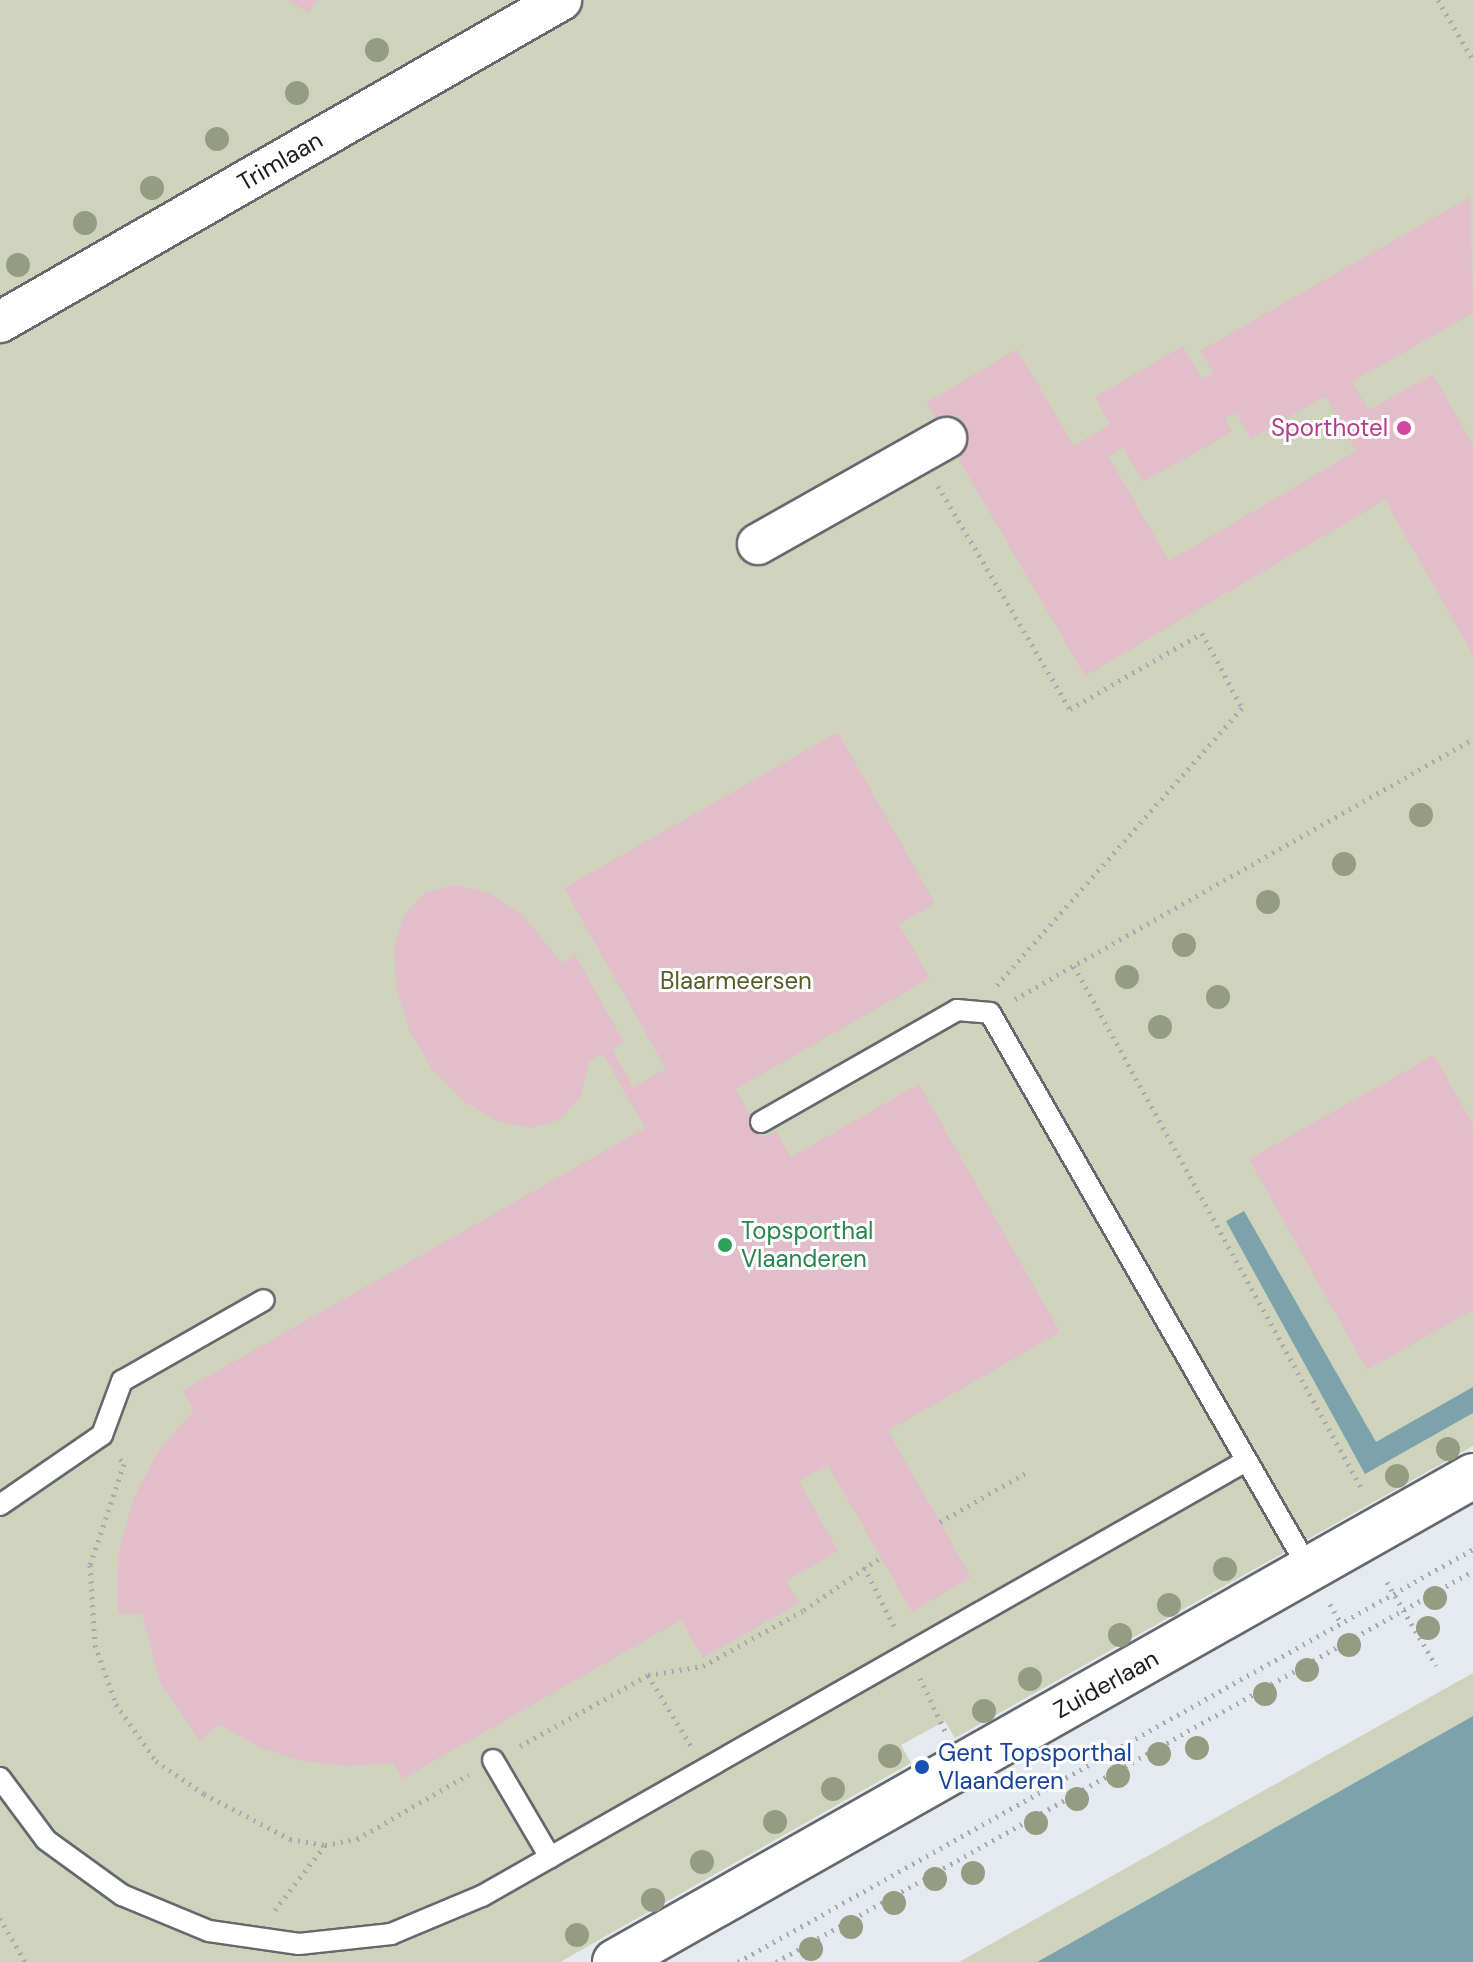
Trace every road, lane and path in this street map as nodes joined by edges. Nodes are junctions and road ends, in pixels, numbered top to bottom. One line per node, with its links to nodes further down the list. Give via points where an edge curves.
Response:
1 (561, 0): 4 (street, Trimlaan)
2 (1438, 0): 3 (path)
3 (1473, 60)
4 (0, 322)
5 (932, 446): 6 (street); 9 (path, via 1070,709 1202,633 1242,708 995,988)
6 (758, 544)
7 (1473, 739): 8 (path)
8 (1074, 966): 9 (path); 16 (path, via 1366,1497)
9 (990, 1013): 10 (lane, via 957,1010); 13 (lane)
10 (761, 1122)
11 (264, 1300): 12 (lane, via 122,1381)
12 (102, 1435): 17 (lane); 34 (path, via 124,1464 90,1565 95,1645 116,1704 156,1761 192,1786 290,1839)
13 (1244, 1462): 22 (lane); 27 (lane)
14 (1029, 1471): 18 (path)
15 (1473, 1476): 22 (street, Zuiderlaan)
16 (1355, 1502)
17 (0, 1505)
18 (940, 1522)
19 (1473, 1549): 25 (path)
20 (881, 1557): 21 (path)
21 (864, 1567): 27 (path); 29 (path, via 804,1610 703,1666)
22 (1309, 1569): 31 (street, Zuiderlaan)
23 (1473, 1571): 26 (path)
24 (1387, 1582): 25 (path)
25 (1394, 1593): 26 (path); 40 (path)
26 (1404, 1610): 28 (path); 41 (path)
27 (908, 1653): 31 (path); 32 (lane)
28 (1436, 1666)
29 (648, 1675): 30 (path); 32 (path)
30 (493, 1760): 34 (path, via 357,1839); 35 (lane)
31 (962, 1765): 39 (street, Zuiderlaan)
32 (704, 1769): 35 (lane)
33 (0, 1778): 37 (lane, via 46,1840 122,1895 209,1931)
34 (325, 1845): 37 (path, via 275,1911)
35 (550, 1857): 37 (lane, via 482,1896 391,1934 299,1944)
36 (0, 1918): 38 (path)
37 (271, 1941)
38 (25, 1962)
39 (615, 1962)
40 (738, 1962)
41 (776, 1962)

